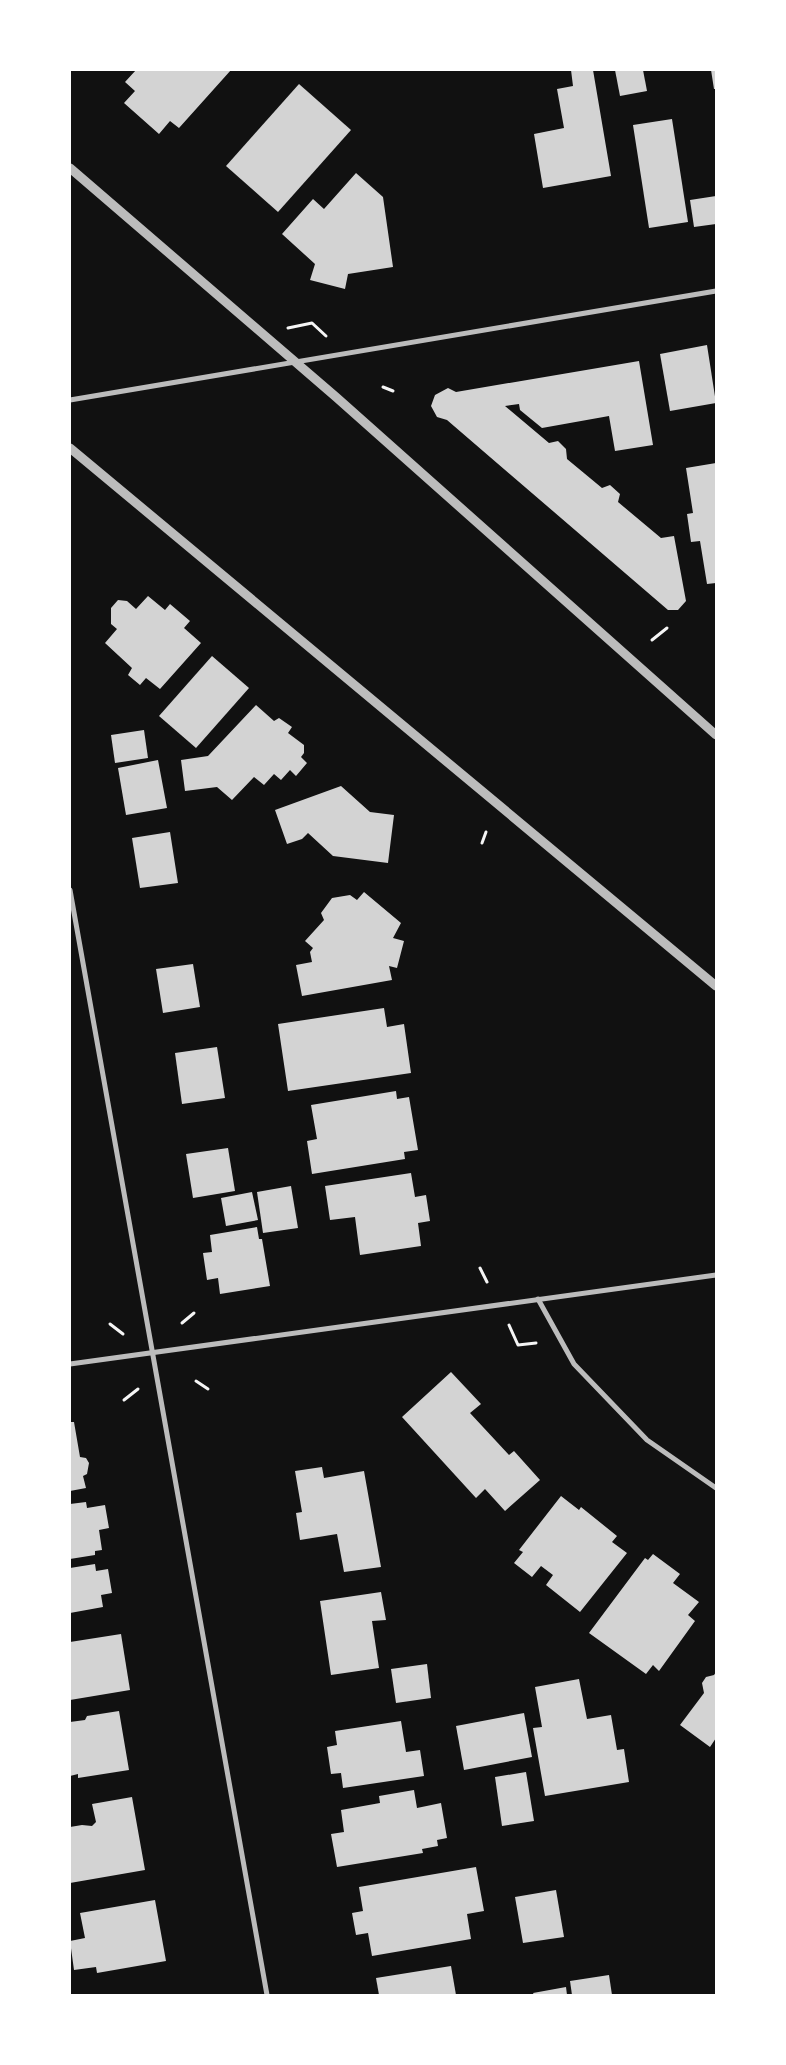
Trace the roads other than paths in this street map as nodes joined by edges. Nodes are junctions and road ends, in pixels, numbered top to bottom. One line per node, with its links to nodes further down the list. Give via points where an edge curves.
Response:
1 (70, 168): 3 (street)
2 (716, 291): 3 (street)
3 (293, 361): 4 (street); 6 (street)
4 (70, 400)
5 (70, 448): 8 (street)
6 (716, 735)
7 (70, 893): 11 (street)
8 (716, 986)
9 (716, 1275): 10 (street)
10 (538, 1299): 11 (street); 13 (street, via 574,1364 647,1440)
11 (152, 1352): 12 (street); 14 (street)
12 (70, 1364)
13 (716, 1488)
14 (267, 1995)

